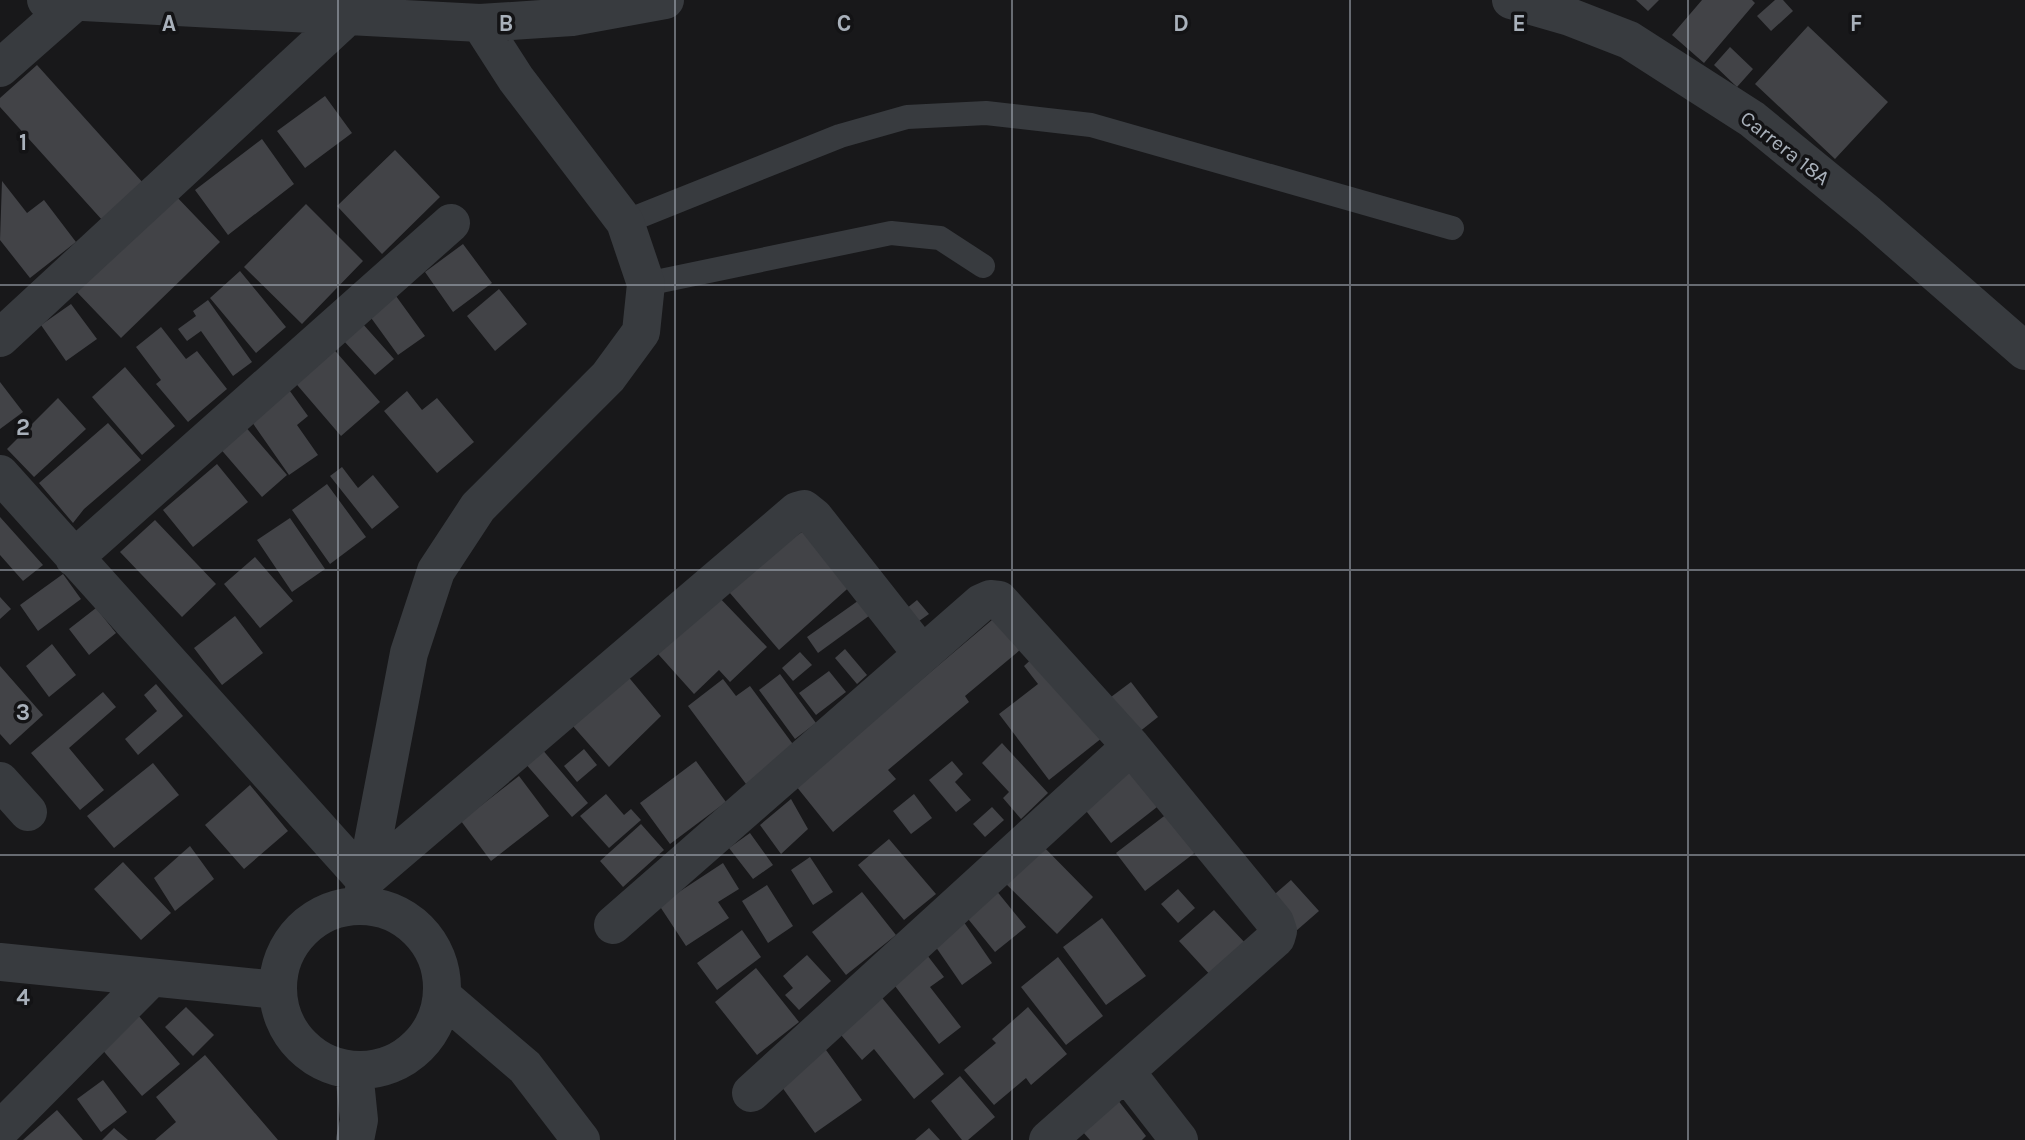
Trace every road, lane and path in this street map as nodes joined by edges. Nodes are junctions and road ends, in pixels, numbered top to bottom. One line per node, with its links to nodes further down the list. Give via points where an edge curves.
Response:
1 (665, 0): 7 (street, via 572,18)
2 (1511, 0): 4 (street, Carrera 18A)
3 (61, 1): 6 (street); 8 (street)
4 (1576, 9): 15 (street, Carrera 18A, via 1752,119)
5 (419, 10): 6 (street); 7 (street)
6 (349, 15): 14 (street)
7 (480, 23): 9 (street, via 516,79)
8 (0, 68)
9 (625, 222): 11 (lane, via 840,136 907,117 986,113 1091,125); 13 (street)
10 (451, 223): 17 (street)
11 (1452, 228)
12 (983, 266): 13 (lane, via 940,238 891,233)
13 (646, 284): 22 (street, via 641,332 608,377 478,507 436,572 409,653)
14 (0, 338)
15 (2025, 351)
16 (0, 474): 17 (street)
17 (74, 558): 22 (street)
18 (922, 654): 19 (street, via 981,603 999,600); 22 (street, via 814,517 804,509 797,511); 23 (street)
19 (1132, 746): 29 (street, via 1279,931 1276,939); 30 (street)
20 (0, 781): 21 (street)
21 (28, 812)
22 (363, 893): 26 (street, via 301,929 282,957); 27 (street, via 412,923 430,944 440,969)
23 (613, 925)
24 (0, 962): 25 (street)
25 (150, 979): 26 (street); 31 (street)
26 (277, 990): 28 (street, via 281,1014 292,1036 309,1054 330,1066)
27 (442, 996): 28 (street, via 436,1021 403,1059 379,1069); 33 (street, via 525,1066)
28 (355, 1071): 32 (street, via 359,1120)
29 (1126, 1072): 34 (street); 35 (street)
30 (751, 1093)
31 (0, 1130)
32 (355, 1140)
33 (581, 1140)
34 (1048, 1140)
35 (1179, 1140)

